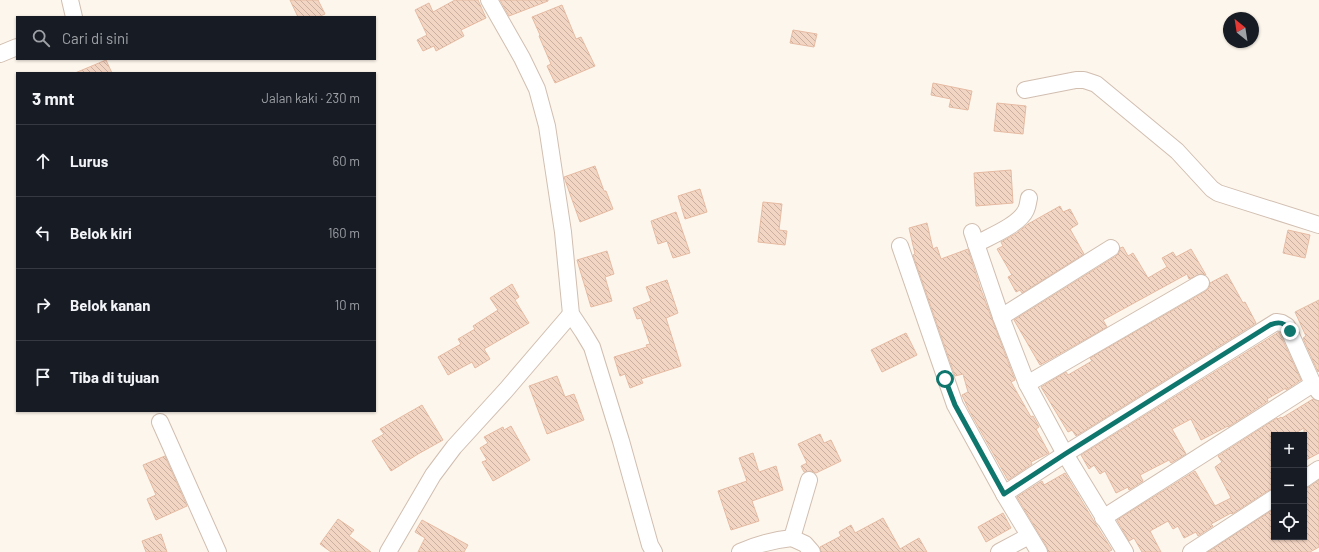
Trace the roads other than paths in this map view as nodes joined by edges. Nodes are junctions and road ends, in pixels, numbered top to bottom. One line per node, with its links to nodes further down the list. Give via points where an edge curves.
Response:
1 (70, 0): 3 (street)
2 (489, 0): 12 (street, via 537,89 547,126 563,232)
3 (74, 16)
4 (16, 47): 5 (street)
5 (0, 54)
6 (1025, 90): 8 (street, via 1076,80 1096,84 1177,151 1218,193)
7 (1029, 198): 13 (street, via 1027,209 1014,223 974,238)
8 (1319, 225)
9 (900, 246): 21 (street, via 955,405)
10 (1110, 248): 13 (street)
11 (1201, 283): 14 (street)
12 (571, 314): 27 (street, via 433,474); 28 (street, via 592,347)
13 (1001, 317): 14 (street)
14 (1027, 384): 17 (street)
15 (1316, 388): 17 (street, via 1287,326 1276,322); 23 (street)
16 (160, 422): 26 (street)
17 (1065, 454): 21 (street); 23 (street)
18 (1319, 469): 19 (street)
19 (1307, 477)
20 (809, 480): 25 (street)
21 (1004, 494): 24 (street)
22 (1271, 500): 34 (street)
23 (1103, 518): 33 (street)
24 (1029, 536): 31 (street); 32 (street)
25 (792, 538): 29 (street, via 773,540); 30 (street, via 805,544)
26 (218, 552)
27 (388, 552)
28 (654, 552)
29 (740, 552)
30 (812, 552)
31 (999, 552)
32 (1039, 552)
33 (1125, 552)
34 (1191, 552)

